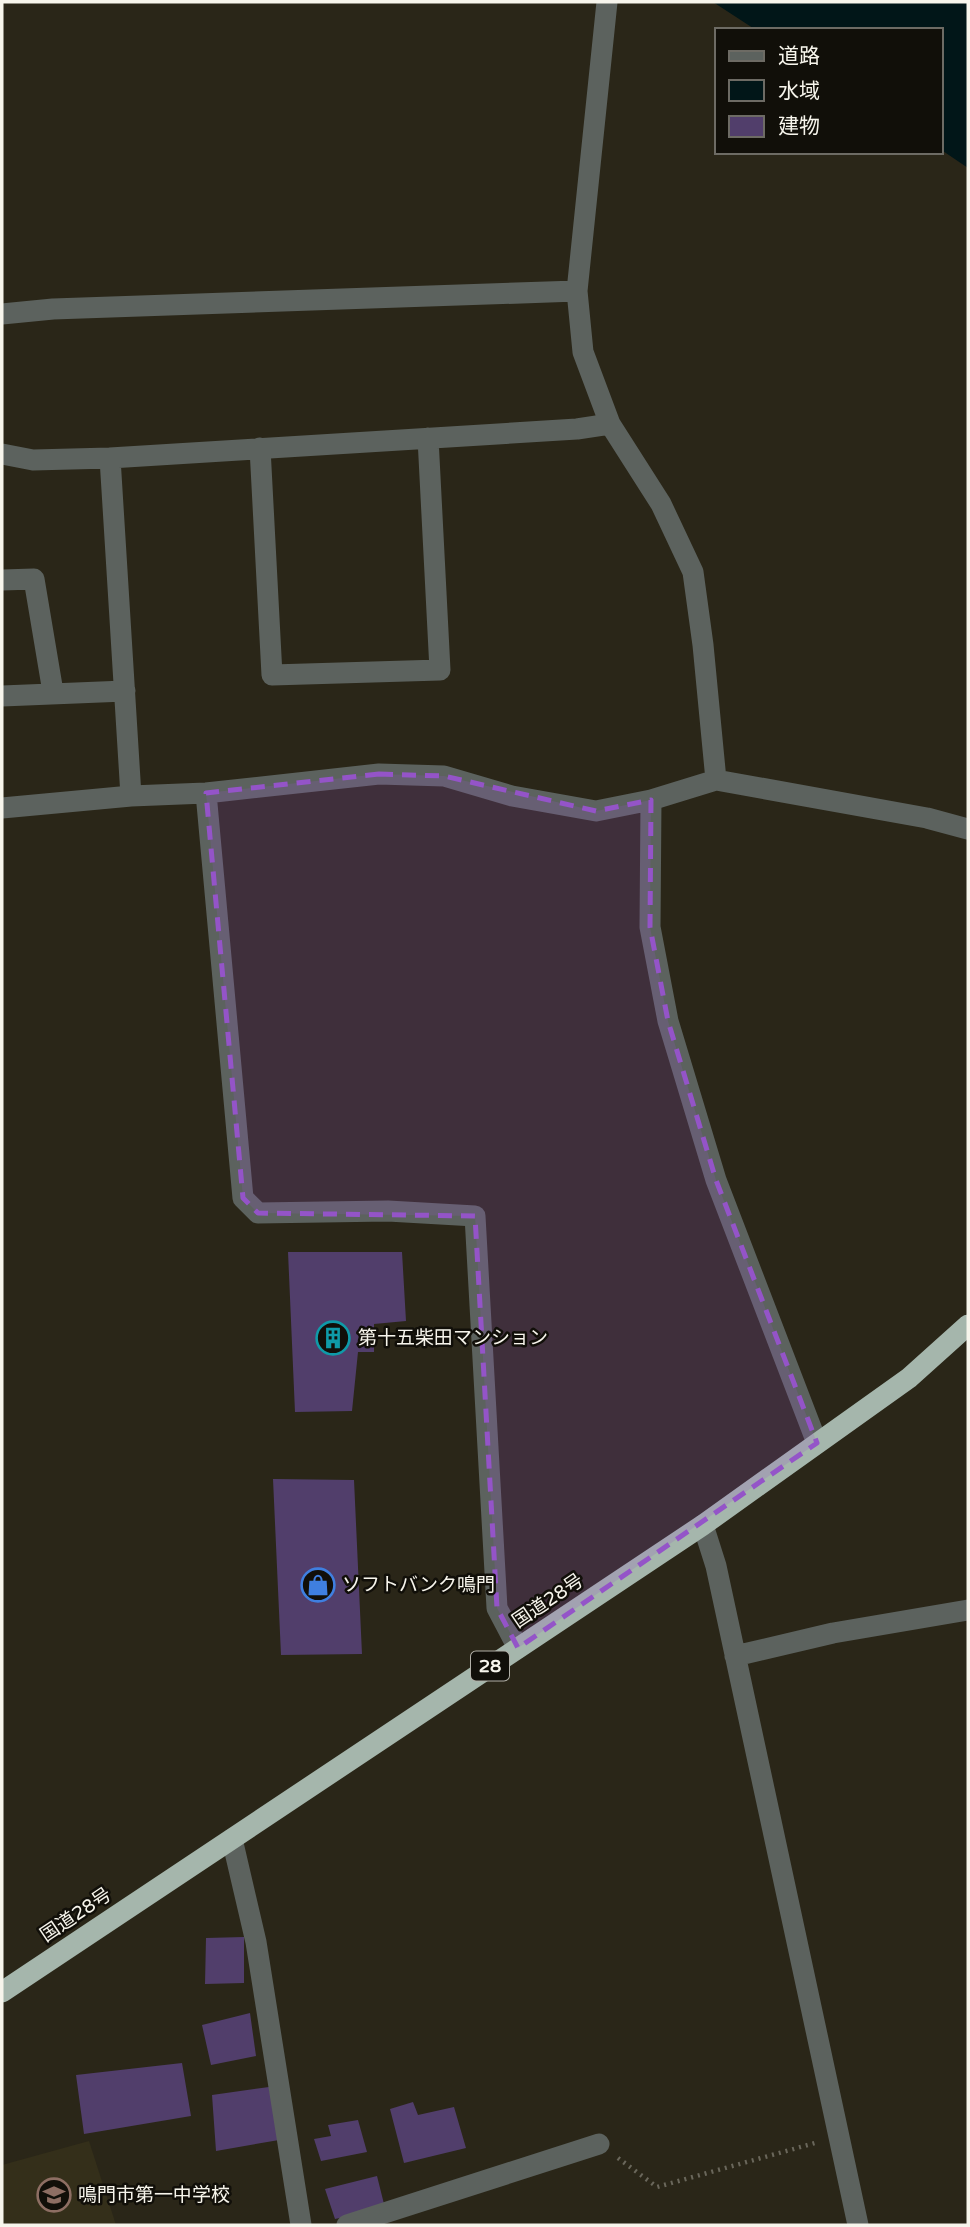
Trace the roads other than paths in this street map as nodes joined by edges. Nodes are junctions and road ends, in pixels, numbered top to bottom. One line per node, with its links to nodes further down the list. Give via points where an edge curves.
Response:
1 (607, 2): 2 (street)
2 (577, 291): 3 (street); 4 (street, via 583,352)
3 (2, 314)
4 (610, 424): 5 (street); 13 (street, via 661,504 693,572)
5 (428, 438): 6 (street); 6 (street, via 440,670 272,675)
6 (260, 449): 8 (street)
7 (2, 454): 8 (street, via 33,460)
8 (110, 458): 10 (street)
9 (2, 580): 11 (street, via 34,579)
10 (125, 691): 11 (street); 15 (street)
11 (53, 692): 12 (street)
12 (2, 696)
13 (716, 780): 17 (street); 18 (street)
14 (206, 793): 15 (street); 17 (street, via 379,774 443,776 512,796 596,811); 23 (street, via 243,1198 258,1213 388,1211 475,1216 497,1608)
15 (131, 796): 16 (street)
16 (2, 808)
17 (650, 814): 20 (street, via 650,927 668,1021 716,1180)
18 (968, 829)
19 (968, 1325): 20 (highway, 国道28号 / 28, via 909,1378)
20 (817, 1443): 21 (highway, 国道28号 / 28)
21 (702, 1525): 23 (highway, 国道28号 / 28); 24 (street)
22 (968, 1610): 24 (street, via 833,1633)
23 (518, 1648): 25 (highway, 国道28号 / 28)
24 (736, 1656): 30 (street)
25 (232, 1839): 26 (highway, 国道28号 / 28); 28 (street, via 256,1942)
26 (2, 1992)
27 (599, 2144): 29 (street)
28 (301, 2225)
29 (347, 2225)
30 (858, 2225)

